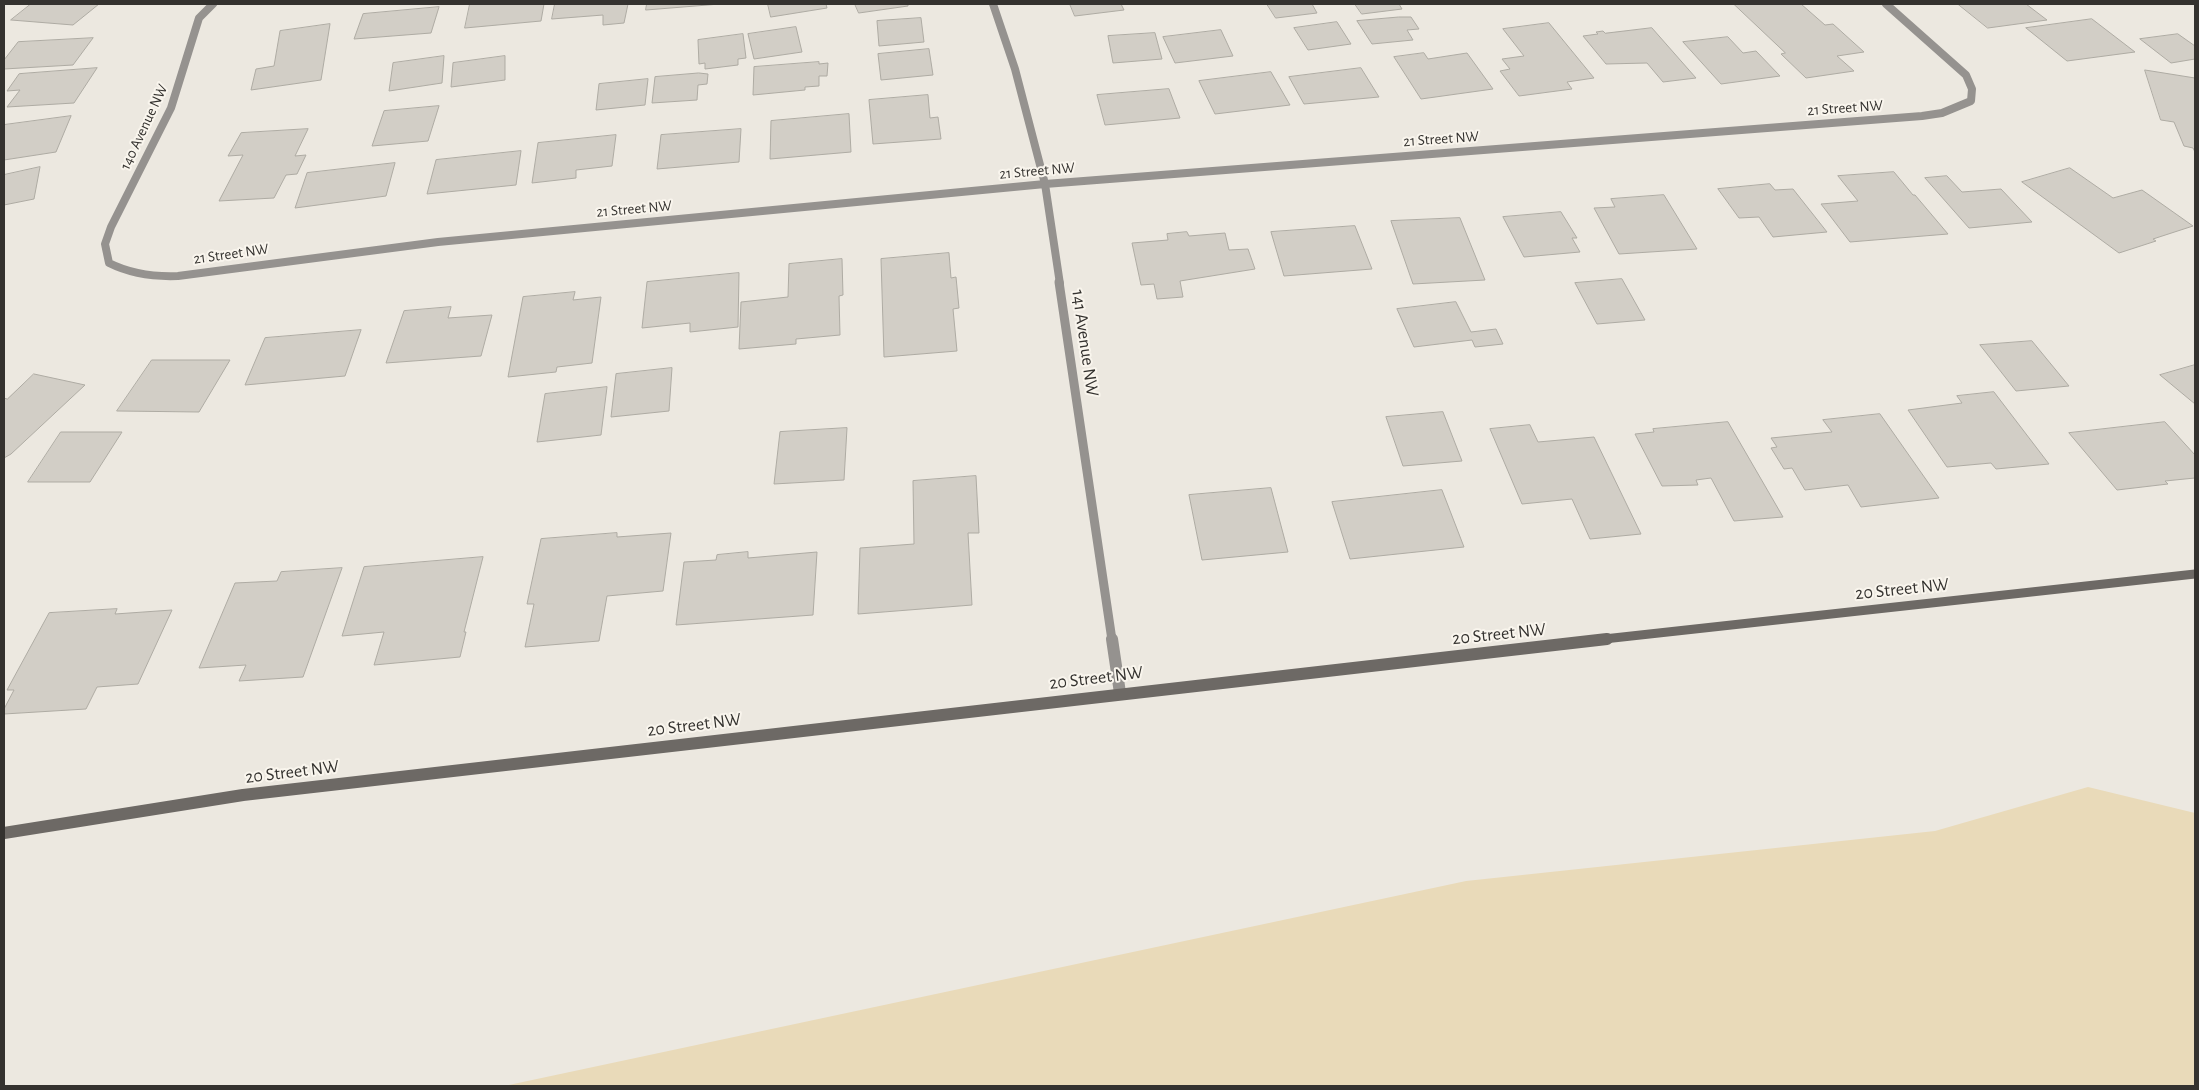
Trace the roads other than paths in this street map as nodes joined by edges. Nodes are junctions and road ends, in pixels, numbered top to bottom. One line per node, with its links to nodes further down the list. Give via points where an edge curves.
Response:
1 (213, 4): 5 (street, 140 Avenue NW, via 199,18 171,108 111,227 106,244)
2 (992, 4): 4 (street, 141 Avenue NW, via 1015,69)
3 (1886, 4): 4 (street, 21 Street NW, via 1966,75 1972,89 1971,101 1942,113 1922,116)
4 (1044, 184): 5 (street, 21 Street NW, via 438,242 178,276 125,272); 7 (street, 141 Avenue NW)
5 (109, 263)
6 (2195, 574): 7 (street, 20 Street NW)
7 (1120, 693): 8 (street, 20 Street NW, via 253,794)
8 (4, 833)

